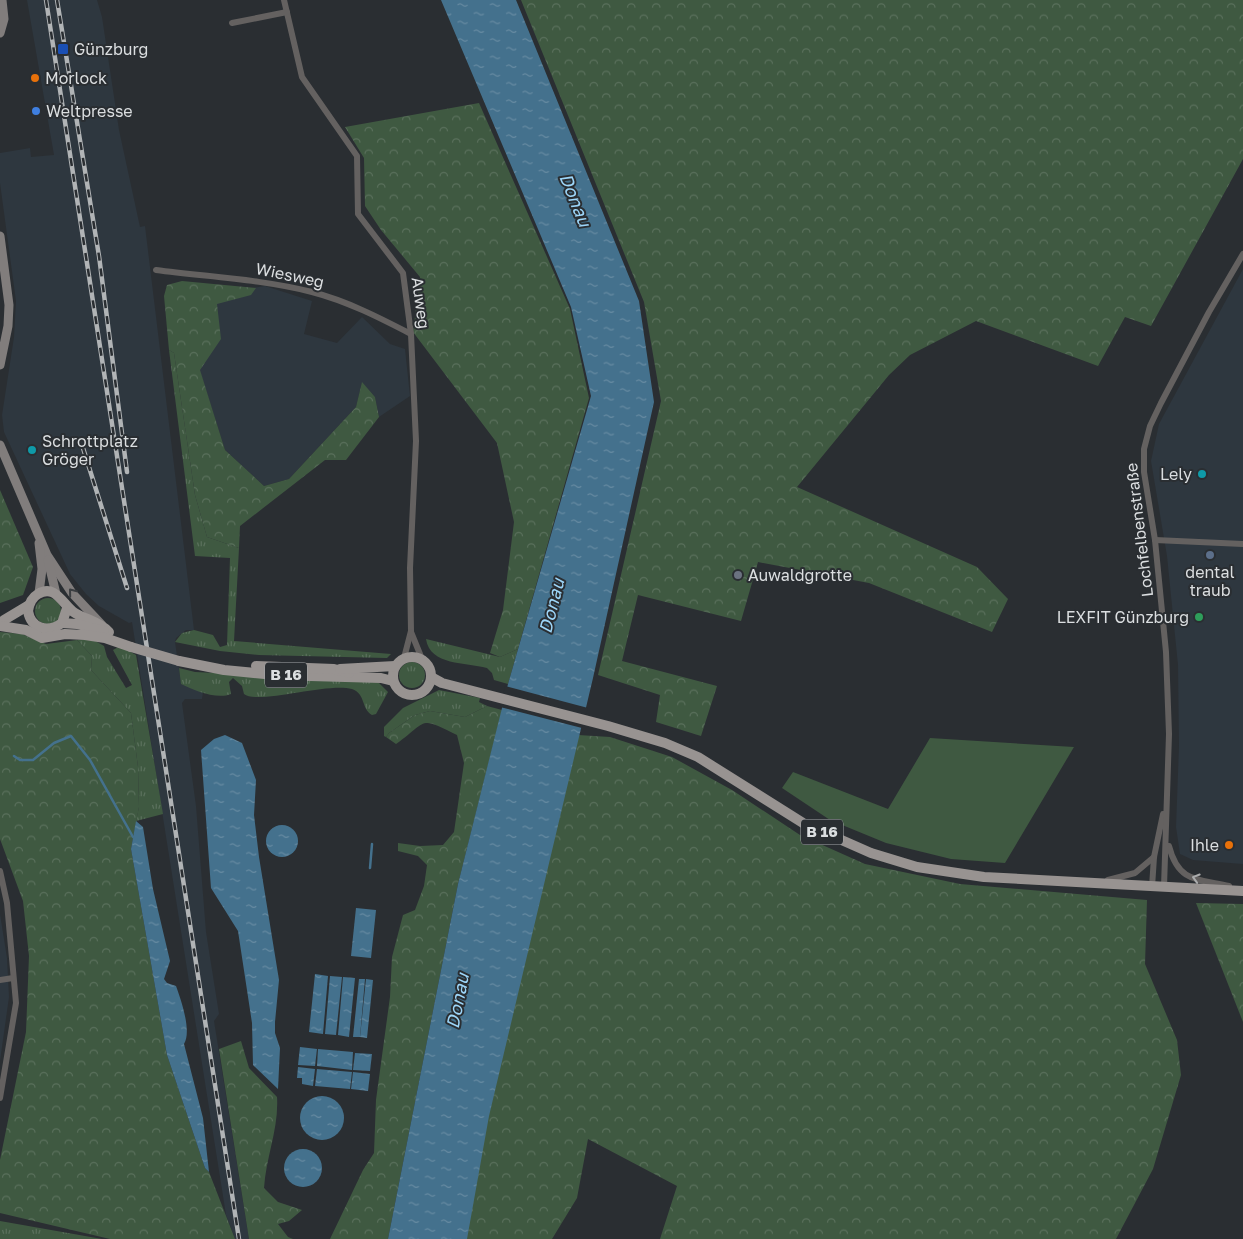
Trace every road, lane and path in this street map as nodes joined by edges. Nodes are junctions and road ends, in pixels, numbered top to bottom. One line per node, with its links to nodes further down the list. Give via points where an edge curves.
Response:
1 (2, 0): 4 (main road)
2 (284, 0): 3 (street, Auweg)
3 (287, 12): 5 (street); 10 (street, Auweg, via 302,76 357,156 358,214 403,273)
4 (2, 22): 6 (main road)
5 (232, 23)
6 (0, 33)
7 (0, 236): 11 (main road, via 9,305)
8 (1243, 254): 14 (street, Lochfelbenstraße, via 1150,426 1144,449 1144,472)
9 (156, 270): 10 (street, Wiesweg, via 246,280 312,292 381,318)
10 (411, 334): 24 (street, Auweg, via 416,441 410,568)
11 (0, 365)
12 (0, 445): 13 (main road)
13 (38, 533): 16 (main road); 17 (main road, via 42,569)
14 (1155, 540): 15 (street); 34 (street, Lochfelbenstraße, via 1167,669 1169,734)
15 (1243, 544)
16 (47, 555): 18 (main road); 25 (main road, one-way to 16, via 72,593)
17 (39, 593): 18 (main road); 19 (main road)
18 (56, 594): 20 (main road, B 16)
19 (29, 605): 21 (main road); 22 (main road)
20 (67, 608): 23 (main road); 25 (main road, B 16)
21 (1, 622): 22 (main road, B 16); 25 (main road, B 16, via 42,638)
22 (32, 622): 23 (main road, B 16, via 44,629 52,629)
23 (62, 623): 25 (main road, B 16)
24 (411, 631): 27 (street, Auweg); 28 (street, Auweg)
25 (106, 632): 26 (main road, B 16, via 131,644)
26 (179, 658): 30 (main road, B 16, via 238,665); 31 (main road, B 16, via 224,670)
27 (404, 658): 28 (main road); 29 (main road)
28 (422, 659): 32 (main road, via 430,667)
29 (395, 666): 30 (main road); 33 (main road)
30 (334, 669): 31 (main road, B 16)
31 (366, 677): 33 (main road, B 16)
32 (431, 677): 33 (main road, via 428,687 415,695 400,691); 38 (main road, B 16, via 665,743 698,757 803,824 881,856 917,867 984,877)
33 (393, 681)
34 (1165, 806): 35 (street, Lochfelbenstraße); 36 (street)
35 (1166, 830): 40 (street, Lochfelbenstraße); 41 (street, one-way to 35, via 1185,875 1172,858)
36 (1154, 856): 38 (street, via 1135,873); 39 (street)
37 (0, 872): 42 (street, via 7,904)
38 (1095, 883): 39 (main road, B 16)
39 (1152, 887): 40 (main road, B 16)
40 (1164, 887): 41 (main road, B 16)
41 (1243, 890)
42 (13, 978): 43 (street); 44 (street, via 16,1003)
43 (0, 980)
44 (0, 1098)

